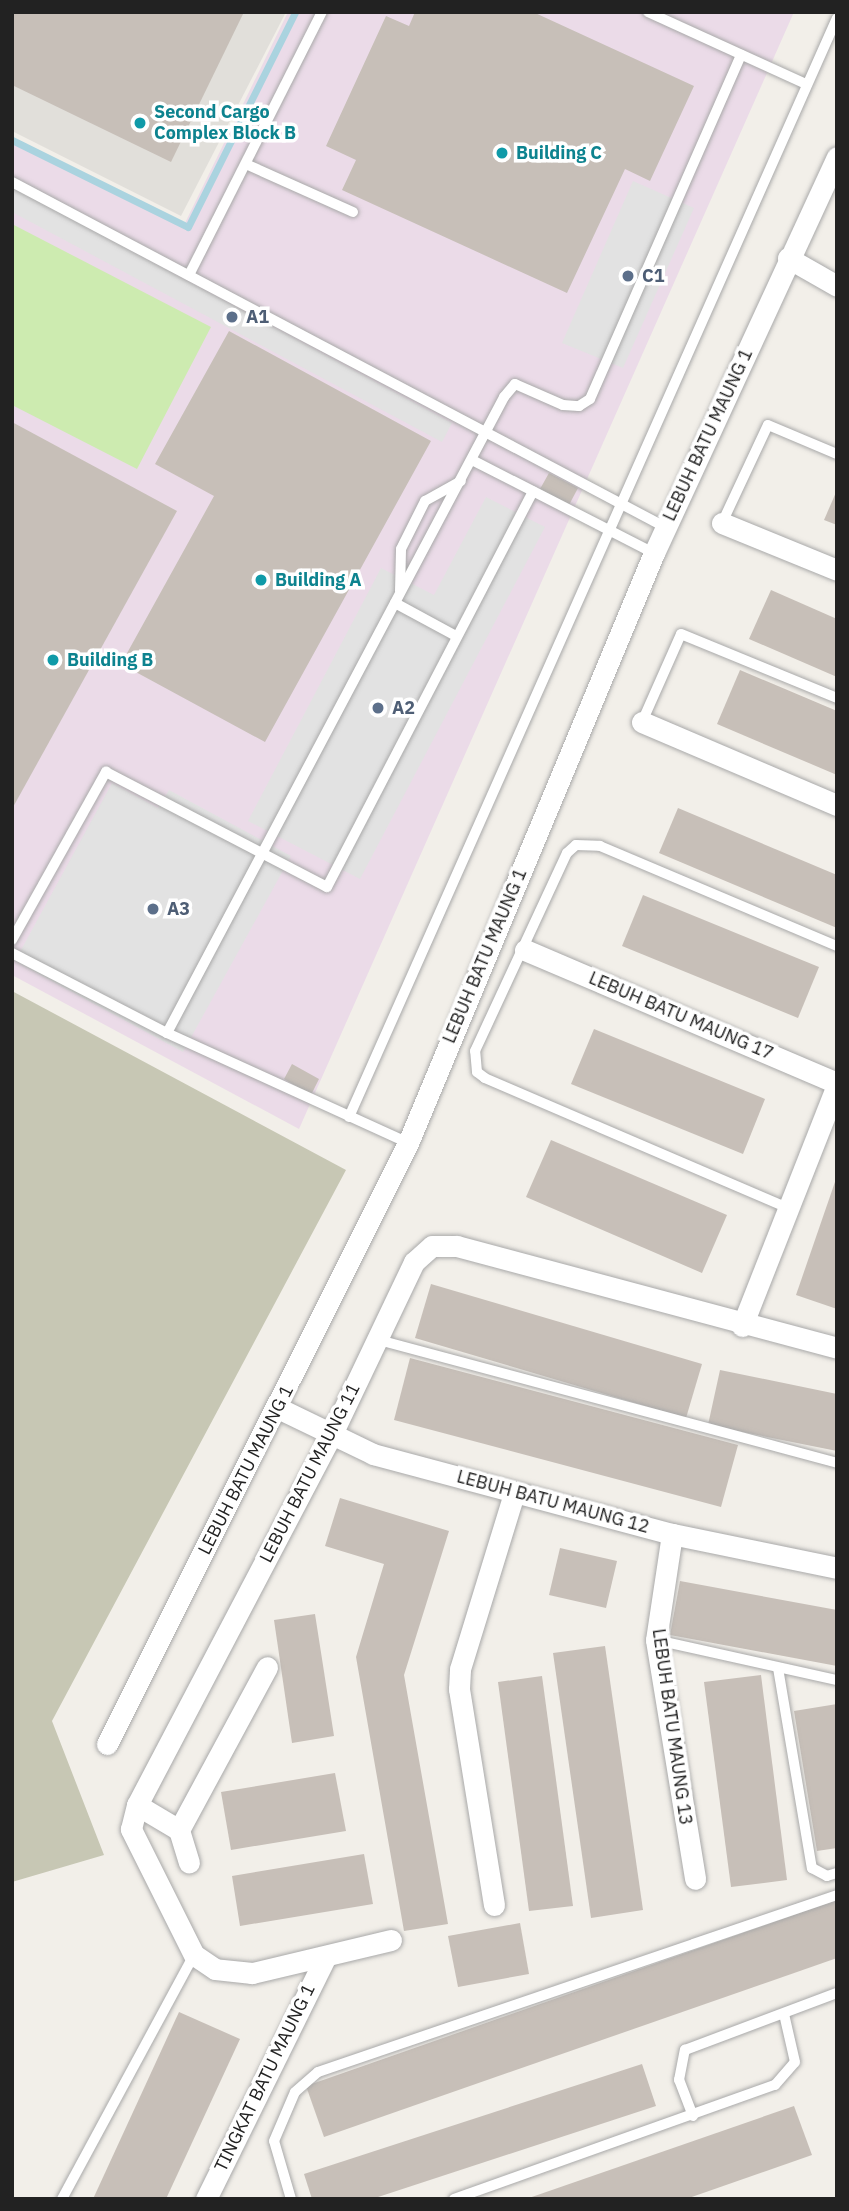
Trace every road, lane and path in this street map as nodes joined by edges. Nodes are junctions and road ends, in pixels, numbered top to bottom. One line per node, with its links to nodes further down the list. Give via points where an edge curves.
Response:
1 (322, 12): 7 (lane)
2 (648, 12): 4 (lane)
3 (837, 18): 5 (lane)
4 (741, 55): 5 (lane); 13 (lane, via 590,398 579,406 563,405 515,384)
5 (806, 84): 18 (lane)
6 (837, 157): 10 (street, LEBUH BATU MAUNG 1)
7 (248, 165): 9 (lane); 11 (lane)
8 (12, 182): 11 (lane)
9 (353, 212)
10 (788, 258): 12 (street); 20 (street, LEBUH BATU MAUNG 1)
11 (189, 275): 13 (lane)
12 (837, 286)
13 (484, 436): 15 (lane); 18 (lane)
14 (837, 454): 19 (lane, via 768,425)
15 (472, 460): 16 (lane); 17 (lane)
16 (461, 481): 24 (lane); 24 (lane, via 425,501 401,549)
17 (533, 491): 21 (lane); 25 (lane)
18 (619, 504): 20 (lane); 21 (lane)
19 (722, 523): 23 (street)
20 (665, 527): 22 (street, LEBUH BATU MAUNG 1)
21 (608, 528): 22 (lane); 36 (lane)
22 (654, 553): 37 (street, LEBUH BATU MAUNG 1)
23 (837, 570)
24 (397, 598): 25 (lane); 29 (lane)
25 (454, 635): 29 (lane, via 327,887)
26 (837, 698): 27 (lane, via 681,634)
27 (642, 722): 28 (street)
28 (837, 805)
29 (262, 853): 30 (lane, via 106,772); 34 (lane)
30 (12, 940)
31 (837, 946): 32 (lane, via 588,843 567,853)
32 (525, 950): 35 (street, LEBUH BATU MAUNG 17); 38 (lane, via 475,1051 477,1072)
33 (12, 953): 34 (lane)
34 (167, 1032): 36 (lane)
35 (837, 1084): 38 (street)
36 (349, 1117): 37 (lane)
37 (408, 1143): 42 (street, LEBUH BATU MAUNG 1)
38 (788, 1208): 39 (street)
39 (741, 1326): 40 (street, LEBUH BATU MAUNG 11, via 444,1244 432,1246 414,1262); 41 (street, LEBUH BATU MAUNG 11)
40 (375, 1339): 43 (street, LEBUH BATU MAUNG 11); 44 (lane)
41 (837, 1348)
42 (278, 1408): 43 (street, LEBUH BATU MAUNG 12); 52 (street, LEBUH BATU MAUNG 1)
43 (331, 1436): 45 (street, LEBUH BATU MAUNG 12, via 373,1454); 53 (street, LEBUH BATU MAUNG 11)
44 (837, 1462)
45 (514, 1493): 46 (street, LEBUH BATU MAUNG 12); 59 (street, via 460,1669 459,1689)
46 (672, 1534): 47 (street, LEBUH BATU MAUNG 12); 48 (street, LEBUH BATU MAUNG 13)
47 (837, 1568)
48 (656, 1640): 50 (lane); 57 (street, LEBUH BATU MAUNG 13)
49 (267, 1667): 54 (street)
50 (778, 1668): 51 (lane); 56 (lane, via 812,1868 827,1876)
51 (837, 1680)
52 (107, 1744)
53 (137, 1805): 54 (street); 61 (street, LEBUH BATU MAUNG 11, via 131,1829 135,1843)
54 (179, 1830): 55 (street)
55 (189, 1862)
56 (837, 1873)
57 (695, 1879)
58 (837, 1895): 68 (lane, via 318,2072 295,2092 274,2141)
59 (494, 1905)
60 (391, 1940): 62 (street)
61 (194, 1955): 62 (street, via 233,1975); 66 (lane)
62 (325, 1958): 67 (street, TINGKAT BATU MAUNG 1)
63 (837, 1993): 64 (lane)
64 (784, 2014): 65 (lane, via 795,2062 788,2076); 65 (lane, via 685,2050 678,2064 679,2080)
65 (693, 2116): 69 (lane)
66 (62, 2199)
67 (206, 2199)
68 (291, 2199)
69 (454, 2199)

